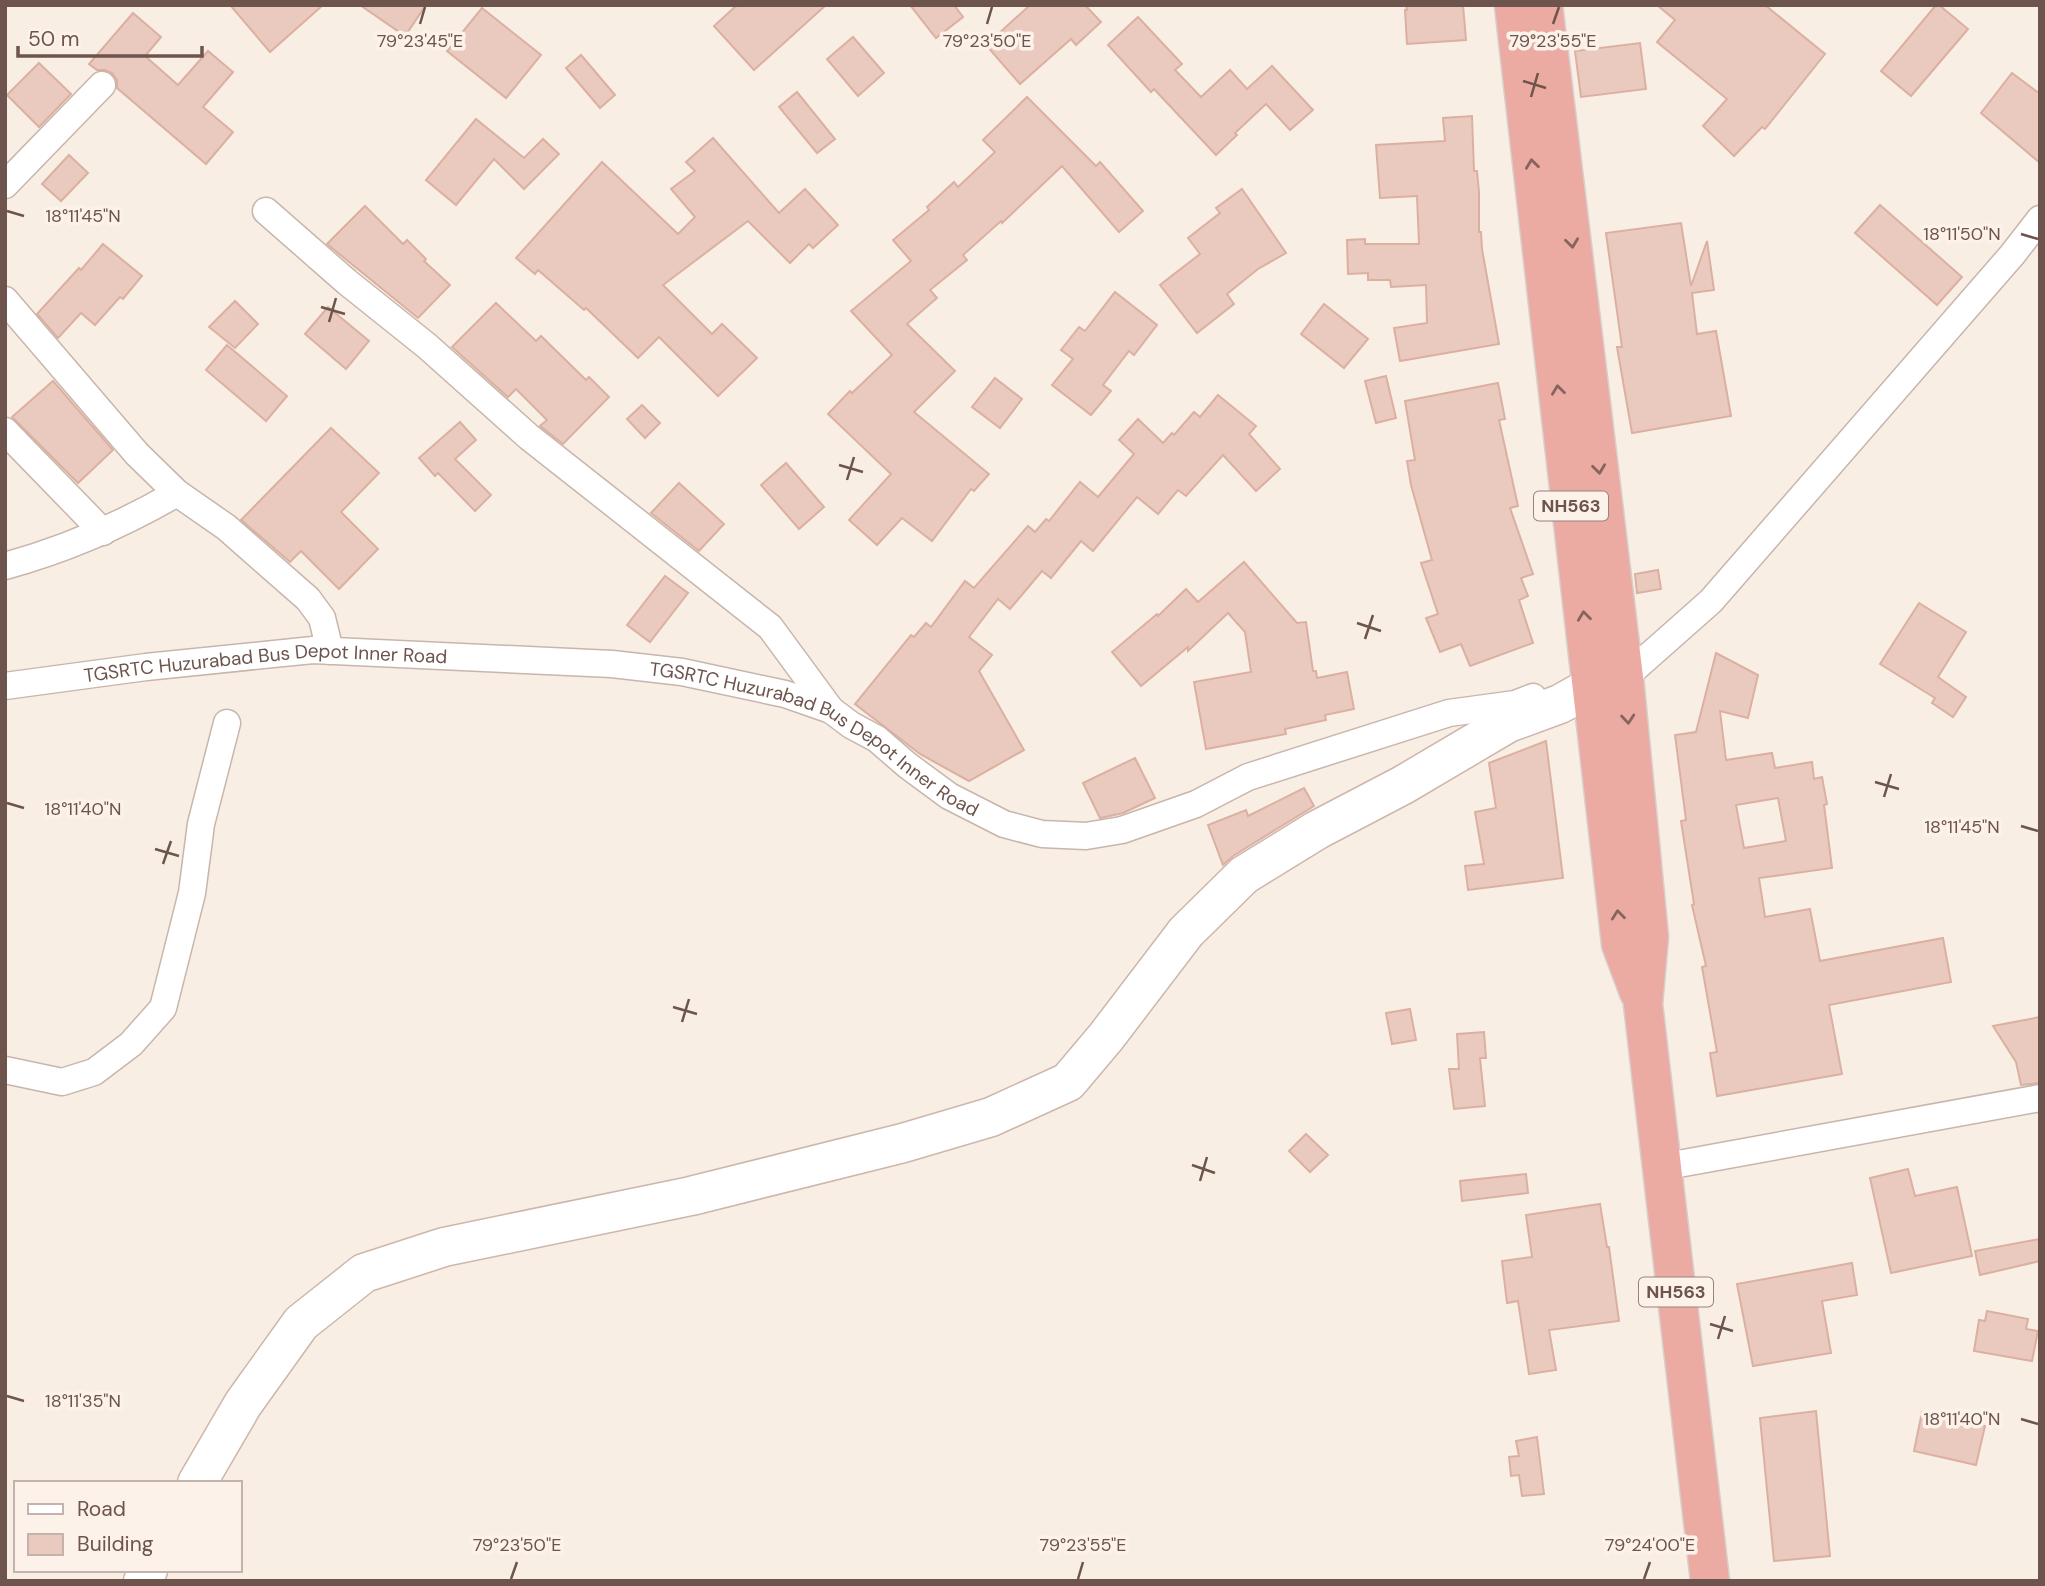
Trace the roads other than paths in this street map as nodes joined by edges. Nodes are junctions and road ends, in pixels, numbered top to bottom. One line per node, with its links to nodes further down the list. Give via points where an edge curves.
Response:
1 (1514, 5): 13 (highway, NH563, one-way to 1)
2 (1543, 5): 13 (highway, NH563, one-way to 13)
3 (102, 85): 4 (street)
4 (5, 185)
5 (266, 211): 15 (street, via 529,437 770,627)
6 (2040, 219): 13 (street, via 1712,601)
7 (5, 300): 9 (street, via 137,454)
8 (5, 431): 10 (street)
9 (177, 493): 10 (street); 12 (street, via 226,527 308,599 322,618)
10 (103, 531): 11 (street, via 55,552)
11 (5, 566)
12 (330, 651): 14 (street, TGSRTC Huzurabad Bus Depot Inner Road, via 228,658); 15 (street, TGSRTC Huzurabad Bus Depot Inner Road, via 612,664 682,672 785,694)
13 (1602, 680): 15 (street, TGSRTC Huzurabad Bus Depot Inner Road, via 1514,704 1449,713 1248,777 1196,804 1122,830 1086,836 1042,834 1004,824 949,796 877,739); 19 (highway, NH563, via 1621,944 1643,1004); 20 (street, via 1560,704 1508,723 1244,875 1186,932 1068,1082 990,1117 903,1143 691,1196 444,1247 364,1273 301,1323 243,1404)
14 (5, 686)
15 (831, 710)
16 (227, 723): 17 (street, via 163,1008 131,1044 94,1072 62,1082)
17 (5, 1070)
18 (2040, 1098): 19 (street)
19 (1662, 1167): 21 (highway, NH563)
20 (198, 1481)
21 (1710, 1581)

